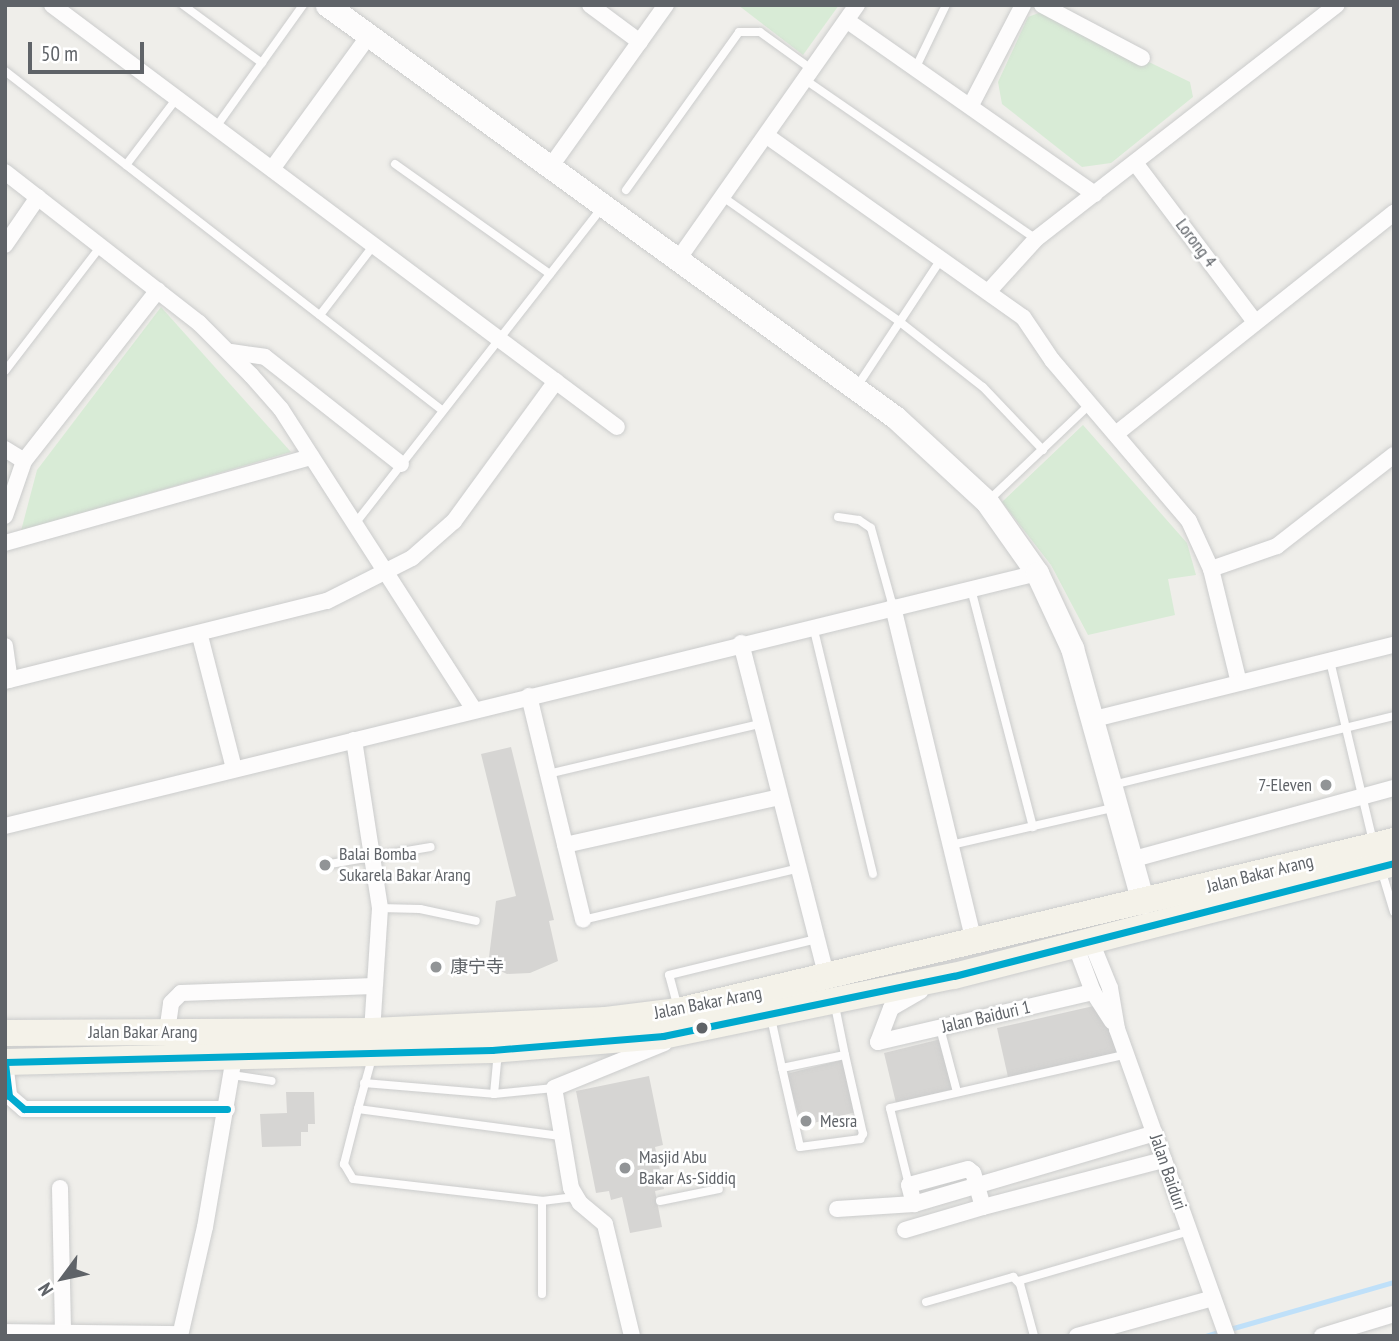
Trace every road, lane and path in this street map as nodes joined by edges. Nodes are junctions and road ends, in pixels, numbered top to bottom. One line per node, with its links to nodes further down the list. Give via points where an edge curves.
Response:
1 (52, 5): 20 (street)
2 (183, 5): 16 (lane)
3 (303, 5): 16 (lane)
4 (327, 5): 13 (street)
5 (590, 5): 14 (street)
6 (666, 5): 14 (street)
7 (858, 5): 12 (street)
8 (946, 5): 17 (lane)
9 (1023, 5): 21 (street)
10 (1042, 5): 15 (street)
11 (1326, 9): 25 (street)
12 (849, 22): 17 (street); 19 (street)
13 (369, 37): 27 (street); 28 (street)
14 (640, 42): 27 (street)
15 (1142, 58)
16 (262, 63): 22 (lane)
17 (916, 67): 21 (street)
18 (5, 71): 26 (lane)
19 (810, 76): 23 (street); 30 (lane, via 760,32 739,32); 36 (lane)
20 (177, 98): 22 (street); 26 (lane)
21 (971, 105): 31 (street)
22 (216, 127): 28 (street)
23 (767, 136): 33 (street); 40 (street)
24 (395, 164): 42 (lane)
25 (1136, 164): 31 (street); 47 (street, Lorong 4)
26 (126, 165): 45 (lane)
27 (551, 166): 34 (street)
28 (272, 169): 38 (street)
29 (5, 172): 32 (street)
30 (626, 190)
31 (1095, 194): 36 (street)
32 (38, 197): 37 (street); 39 (street)
33 (723, 197): 41 (street); 46 (lane)
34 (604, 205): 41 (street); 42 (lane)
35 (1394, 213): 47 (street)
36 (1035, 239): 44 (street)
37 (5, 245)
38 (374, 245): 45 (lane); 48 (street)
39 (101, 246): 43 (street); 50 (lane)
40 (941, 259): 44 (street); 46 (lane)
41 (677, 261): 52 (street)
42 (550, 274): 48 (lane)
43 (158, 290): 49 (street); 61 (street)
44 (988, 292): 53 (street, via 1023,317)
45 (320, 315): 54 (lane)
46 (900, 322): 52 (lane); 58 (lane, via 983,387)
47 (1255, 322): 56 (street)
48 (499, 339): 51 (street); 54 (lane)
49 (231, 352): 60 (street, via 281,410); 62 (street, via 265,358)
50 (5, 371)
51 (556, 381): 55 (street); 69 (street, via 454,521 412,558)
52 (855, 389): 63 (street, via 931,446)
53 (1089, 405): 56 (street); 58 (lane)
54 (443, 411): 62 (lane)
55 (617, 427)
56 (1116, 433): 68 (street, via 1189,521)
57 (5, 449): 61 (street)
58 (1042, 450): 63 (lane)
59 (1394, 455): 68 (street, via 1277,546)
60 (312, 457): 66 (street); 67 (street)
61 (24, 461): 64 (street)
62 (401, 464): 66 (lane)
63 (987, 502): 70 (street)
64 (5, 516)
65 (838, 517): 72 (lane, via 859,520 871,528)
66 (354, 526): 69 (street)
67 (5, 543)
68 (1211, 569): 80 (street)
69 (385, 572): 74 (street, via 327,601); 82 (street)
70 (1037, 573): 71 (street); 84 (street, via 1063,623)
71 (970, 588): 72 (street); 95 (lane)
72 (893, 607): 73 (street); 97 (street)
73 (813, 626): 75 (street); 104 (lane)
74 (200, 636): 79 (street); 88 (street)
75 (741, 643): 81 (street); 85 (street)
76 (1394, 645): 78 (street)
77 (5, 646): 79 (street)
78 (1330, 661): 80 (street); 86 (lane)
79 (8, 680)
80 (1239, 683): 84 (street)
81 (529, 696): 82 (street); 89 (street)
82 (474, 710): 87 (street)
83 (1394, 716): 86 (lane)
84 (1094, 719): 91 (street)
85 (759, 724): 89 (lane); 93 (street)
86 (1346, 728): 91 (lane); 92 (lane)
87 (354, 740): 88 (street); 100 (street)
88 (234, 768): 94 (street)
89 (548, 775): 96 (street)
90 (1394, 788): 92 (street)
91 (1116, 796): 95 (lane); 101 (street)
92 (1362, 796): 99 (lane); 101 (street)
93 (780, 797): 96 (street); 103 (street)
94 (5, 826)
95 (1033, 827): 97 (lane)
96 (565, 845): 108 (street)
97 (951, 845): 112 (street)
98 (431, 847): 100 (lane)
99 (1385, 854): 105 (main road, Jalan Bakar Arang); 107 (lane); 111 (main road, Jalan Bakar Arang)
100 (373, 859): 102 (lane); 106 (street)
101 (1134, 859): 105 (street)
102 (330, 864)
103 (799, 869): 108 (lane); 110 (street)
104 (873, 874)
105 (1143, 902): 112 (main road, Jalan Bakar Arang)
106 (380, 908): 109 (lane, via 420,909); 115 (street)
107 (1394, 912)
108 (583, 920)
109 (476, 921)
110 (817, 939): 114 (street); 119 (lane, via 669,975)
111 (1082, 941): 113 (main road, Jalan Bakar Arang); 116 (street, Jalan Baiduri); 121 (street, Jalan Baiduri, via 1110,988)
112 (974, 942): 114 (main road, Jalan Bakar Arang)
113 (954, 976): 117 (main road, Jalan Bakar Arang); 120 (street, Jalan Baiduri 1, via 895,1003 878,1042)
114 (827, 978): 119 (main road, Jalan Bakar Arang)
115 (374, 986): 123 (street, via 180,993 171,1003); 124 (street)
116 (1094, 992): 120 (street, Jalan Baiduri 1); 121 (street, Jalan Baiduri)
117 (835, 1003): 118 (main road, Jalan Bakar Arang); 127 (lane)
118 (771, 1014): 119 (main road, Jalan Bakar Arang); 130 (lane)
119 (683, 1022): 124 (main road, Jalan Bakar Arang, via 606,1020); 125 (main road, Jalan Bakar Arang, via 594,1045); 133 (street)
120 (940, 1028): 134 (lane)
121 (1117, 1029): 126 (street, Jalan Baiduri)
122 (5, 1032): 123 (main road, Jalan Bakar Arang)
123 (167, 1032): 124 (main road, Jalan Bakar Arang)
124 (373, 1041): 125 (main road, Jalan Bakar Arang); 129 (main road, Jalan Bakar Arang); 132 (lane)
125 (499, 1049): 135 (lane)
126 (1127, 1054): 134 (lane); 138 (street, Jalan Baiduri)
127 (845, 1055): 130 (lane); 130 (lane, via 863,1134 860,1139 800,1147)
128 (5, 1062): 129 (main road, Jalan Bakar Arang); 136 (street, via 9,1096 24,1109)
129 (233, 1067): 131 (lane); 136 (street)
130 (782, 1068)
131 (272, 1081)
132 (365, 1083): 135 (lane); 137 (lane)
133 (554, 1088): 135 (lane); 139 (street)
134 (957, 1092): 141 (lane, via 890,1108)
135 (494, 1094)
136 (227, 1108): 161 (street)
137 (358, 1109): 139 (lane); 146 (lane, via 344,1164 353,1179)
138 (1155, 1133): 140 (street, Jalan Baiduri); 142 (street)
139 (560, 1136): 145 (street)
140 (1164, 1160): 149 (street); 152 (street, Jalan Baiduri)
141 (909, 1185): 142 (street, via 968,1169); 148 (street)
142 (978, 1186): 148 (street); 149 (street)
143 (60, 1188): 159 (street)
144 (719, 1189): 147 (lane)
145 (575, 1197): 146 (lane); 162 (street, via 605,1224)
146 (542, 1201): 154 (lane)
147 (660, 1201)
148 (914, 1204): 150 (street)
149 (983, 1207): 151 (street)
150 (837, 1209)
151 (905, 1230)
152 (1189, 1231): 153 (lane); 155 (street, Jalan Baiduri)
153 (1018, 1281): 156 (lane, via 1011,1277); 163 (lane)
154 (542, 1294)
155 (1213, 1298): 164 (street); 165 (street, Jalan Baiduri)
156 (926, 1302)
157 (1394, 1314): 158 (street)
158 (1356, 1330): 166 (street)
159 (63, 1331): 160 (street); 161 (street)
160 (5, 1332)
161 (180, 1335)
162 (632, 1336)
163 (1034, 1336)
164 (1077, 1336)
165 (1227, 1336)
166 (1322, 1336)

